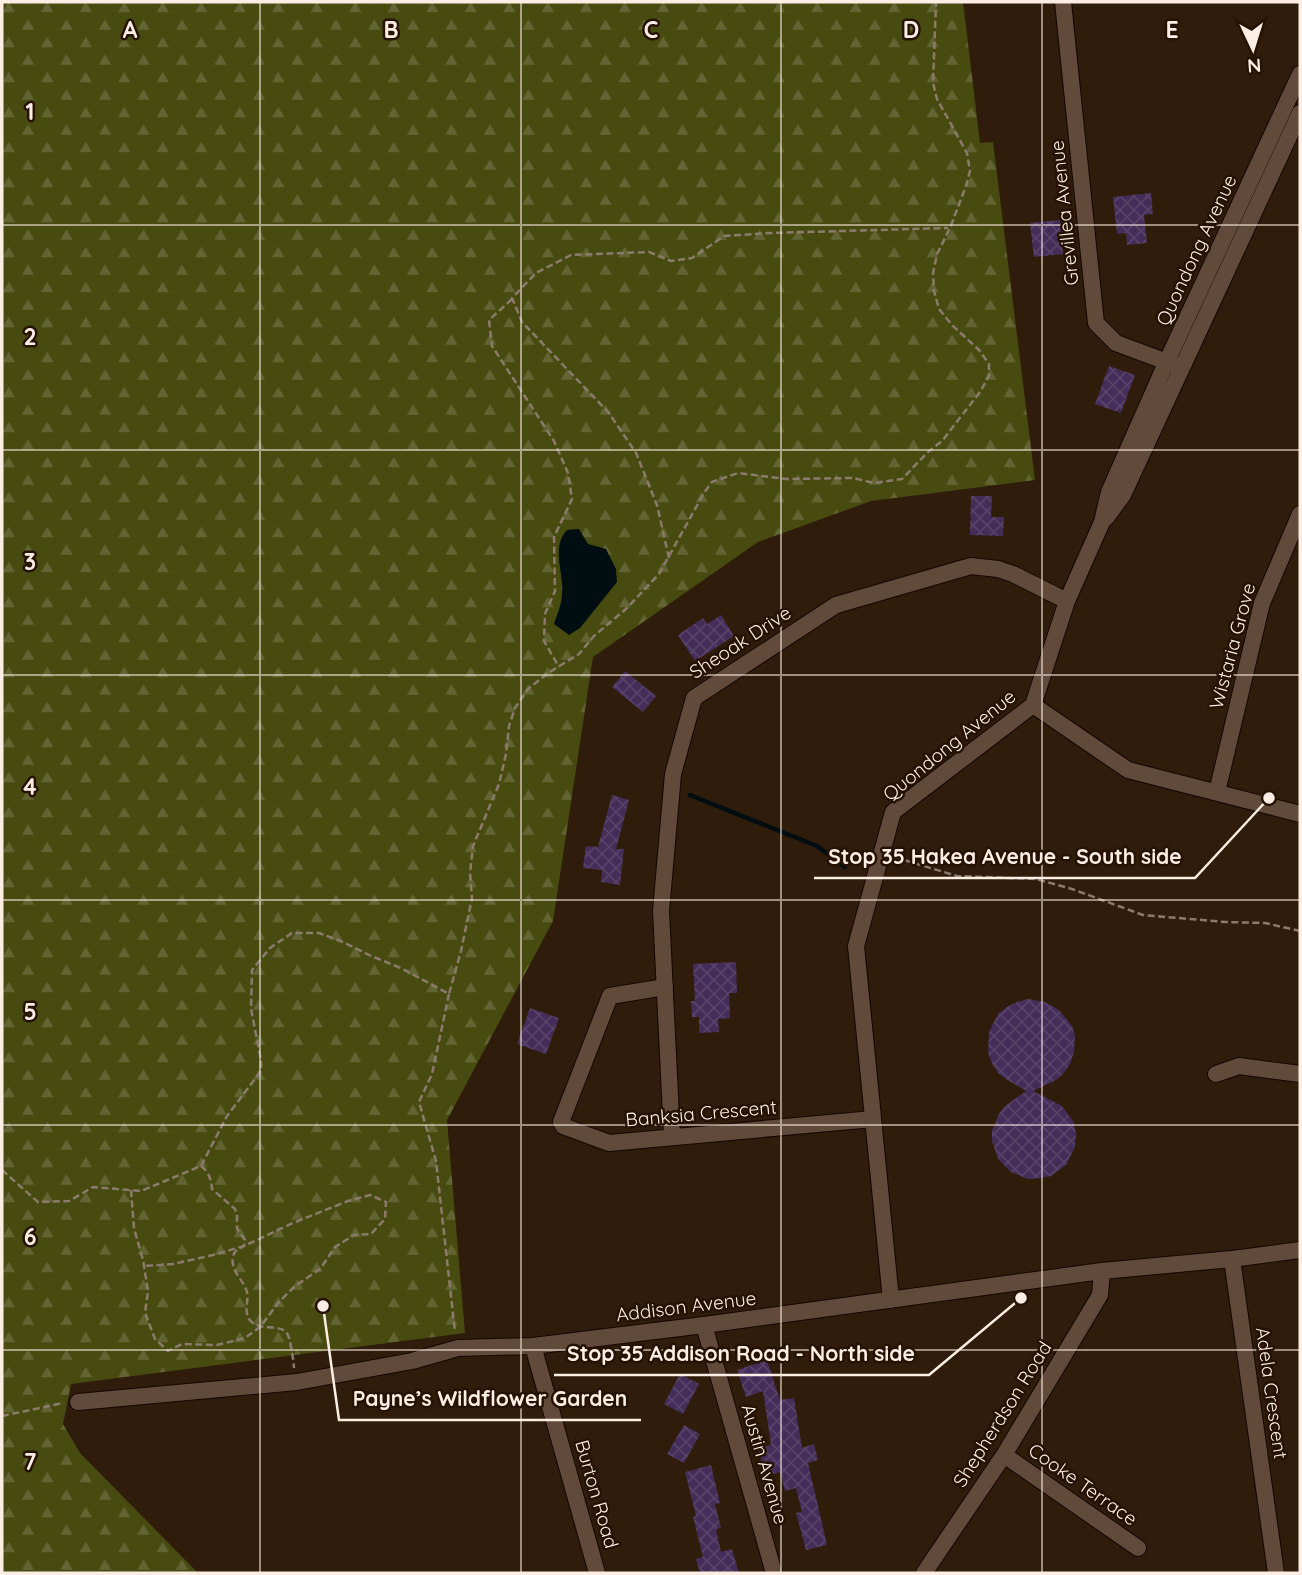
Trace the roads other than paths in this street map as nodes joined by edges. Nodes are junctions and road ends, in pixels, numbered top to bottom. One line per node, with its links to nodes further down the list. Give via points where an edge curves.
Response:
1 (1063, 2): 4 (street, Grevillea Avenue, via 1096,323 1116,342)
2 (1300, 74): 3 (street, Quondong Avenue)
3 (1294, 120): 4 (street, Quondong Avenue)
4 (1174, 364): 6 (street, Quondong Avenue, via 1109,492 1102,522)
5 (1300, 514): 8 (street, Wistaria Grove, via 1262,603)
6 (1067, 601): 7 (street, Quondong Avenue); 10 (street, Sheoak Drive, via 1013,574 971,566 836,605 694,698 673,774 661,911)
7 (1034, 705): 8 (street, via 1128,769); 13 (street, Quondong Avenue, via 893,811 856,946)
8 (1217, 792): 9 (street)
9 (1300, 814)
10 (665, 987): 14 (street, Sheoak Drive); 14 (street, Banksia Crescent, via 610,996 561,1122 609,1143)
11 (1216, 1074): 12 (street, via 1239,1066)
12 (1300, 1074)
13 (873, 1119): 14 (street, Banksia Crescent); 18 (street, Quondong Avenue)
14 (672, 1137)
15 (1300, 1250): 16 (street, Addison Avenue)
16 (1233, 1259): 17 (street, Addison Avenue); 27 (street, Adela Crescent)
17 (1102, 1271): 18 (street, Addison Avenue); 22 (street, Shepherdson Road, via 1100,1295)
18 (891, 1300): 19 (street, Addison Avenue)
19 (704, 1325): 20 (street, Addison Avenue); 25 (street, Austin Avenue)
20 (533, 1346): 21 (street, Addison Avenue, via 458,1348 297,1381); 24 (street, Burton Road)
21 (78, 1402)
22 (1004, 1455): 23 (street, Cooke Terrace); 26 (street, Shepherdson Road)
23 (1138, 1548)
24 (597, 1573)
25 (774, 1573)
26 (924, 1573)
27 (1276, 1573)

